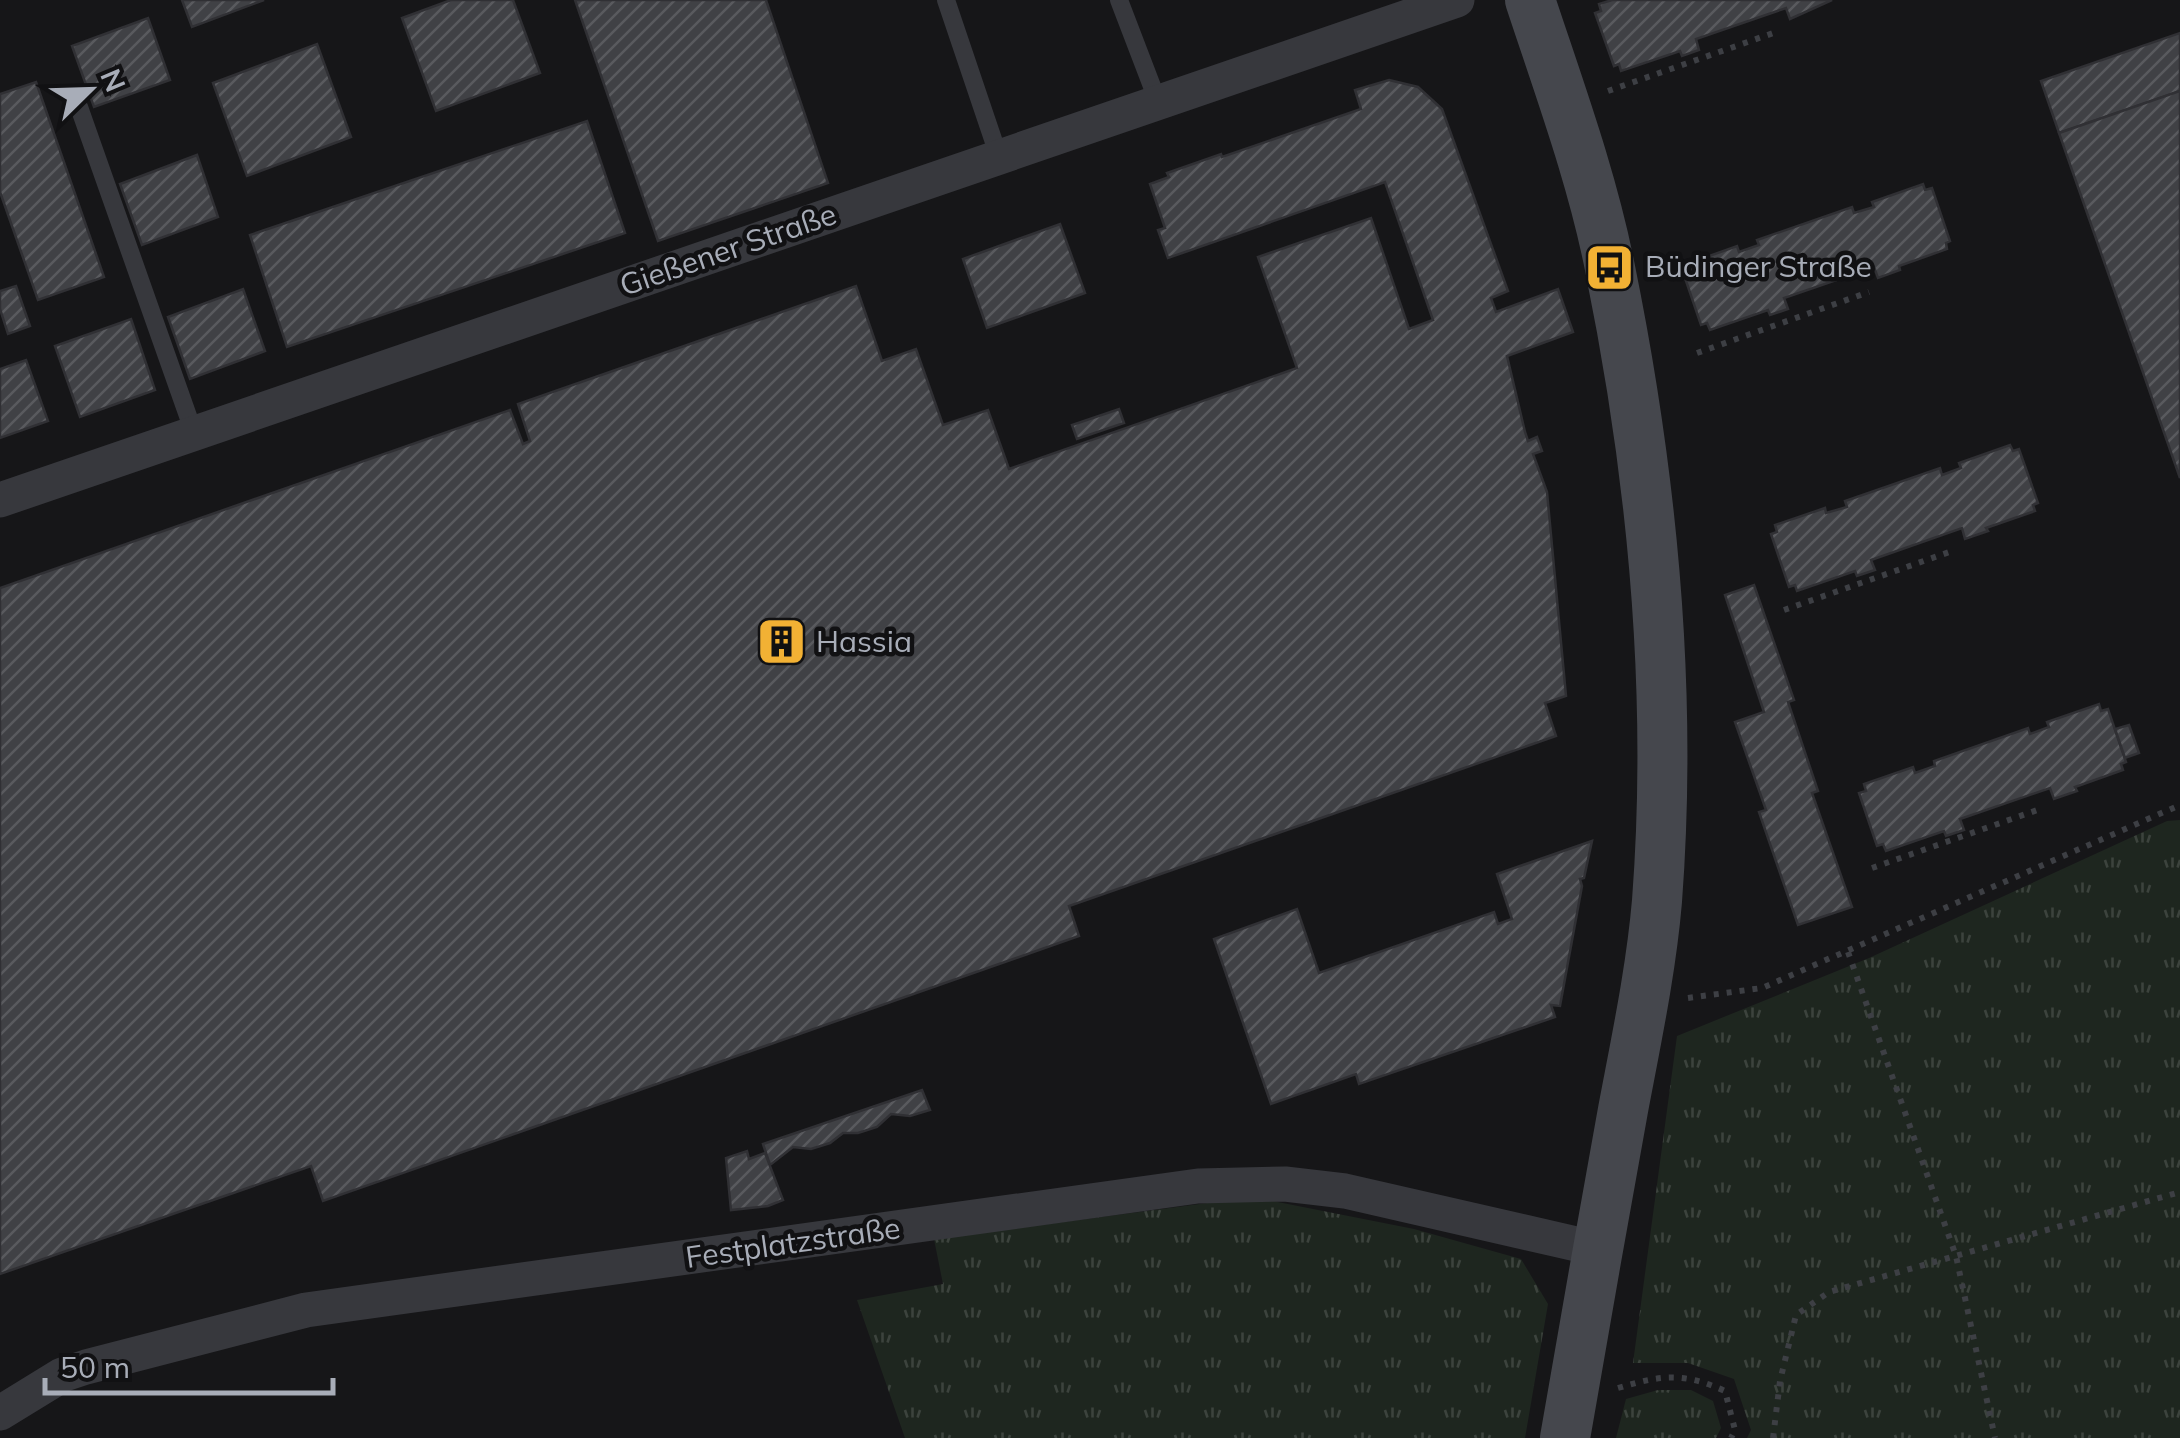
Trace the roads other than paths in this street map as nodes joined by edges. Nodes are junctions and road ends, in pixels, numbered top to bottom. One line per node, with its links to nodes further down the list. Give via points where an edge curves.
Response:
1 (946, 0): 7 (lane)
2 (1119, 0): 5 (lane)
3 (1457, 0): 5 (street, Gießener Straße)
4 (1530, 0): 10 (main road, via 1610,268 1657,617 1660,987)
5 (1158, 102): 7 (street, Gießener Straße)
6 (79, 107): 8 (lane)
7 (999, 157): 8 (street, Gießener Straße)
8 (194, 433): 9 (street, Gießener Straße)
9 (0, 500)
10 (1598, 1250): 11 (street, Festplatzstraße, via 1345,1191 1198,1186 306,1310 86,1366); 12 (main road)
11 (0, 1413)
12 (1564, 1438)

